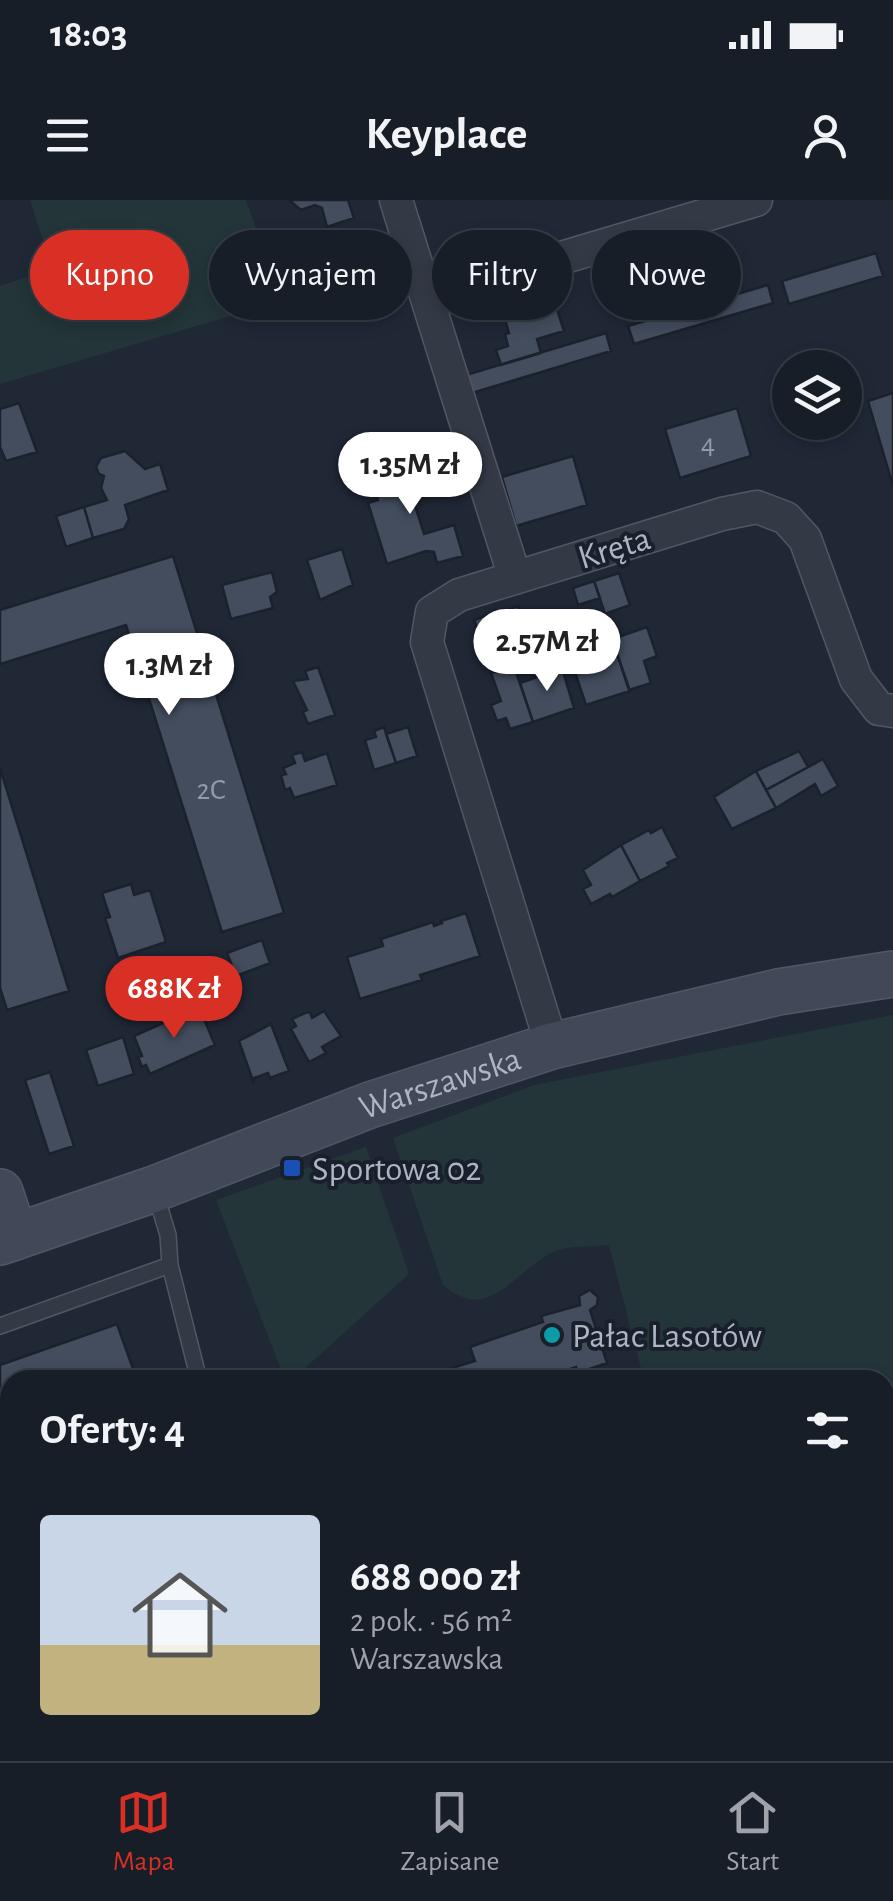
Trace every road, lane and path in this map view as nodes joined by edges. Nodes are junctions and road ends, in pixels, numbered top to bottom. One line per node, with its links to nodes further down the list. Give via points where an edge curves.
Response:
1 (396, 200): 4 (street)
2 (756, 200): 3 (street)
3 (685, 210): 4 (street)
4 (427, 298): 5 (street)
5 (515, 578): 6 (street, Kręta, via 722,514 757,508 786,518 805,539 856,679 879,709); 8 (street, Kręta, via 459,595 432,612 426,642)
6 (893, 711)
7 (893, 974): 8 (main road, Warszawska, via 778,992)
8 (552, 1046): 9 (main road, Warszawska, via 370,1104)
9 (154, 1189): 11 (main road, Warszawska); 12 (lane)
10 (0, 1192): 11 (main road)
11 (7, 1240)
12 (170, 1265): 13 (lane); 14 (lane)
13 (0, 1326)
14 (196, 1370)

